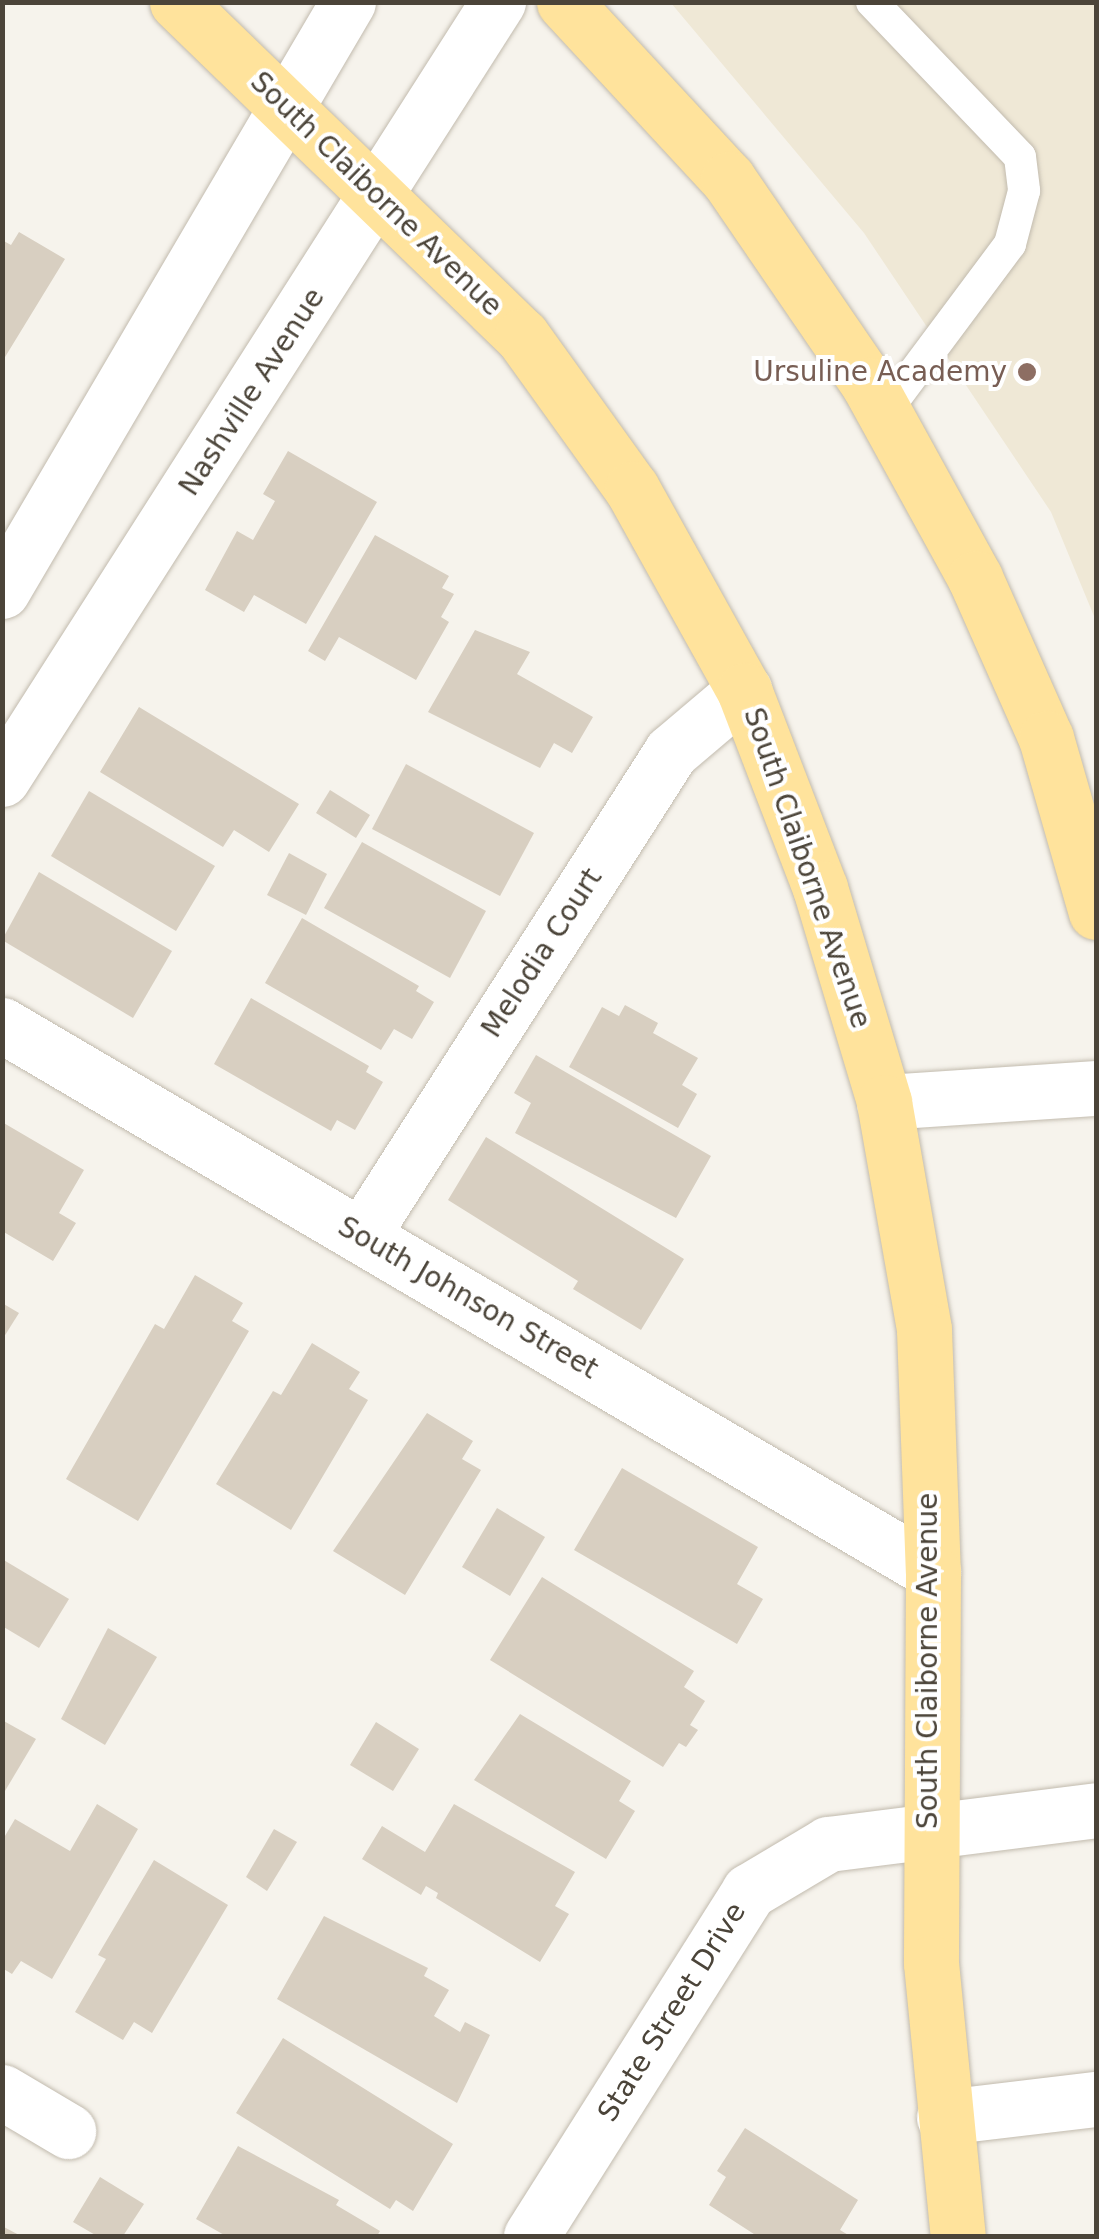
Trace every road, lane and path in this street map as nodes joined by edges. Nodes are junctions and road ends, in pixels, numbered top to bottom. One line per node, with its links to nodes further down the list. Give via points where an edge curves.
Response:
1 (177, 2): 6 (main road, South Claiborne Avenue)
2 (348, 2): 6 (street)
3 (498, 2): 7 (street, Nashville Avenue)
4 (564, 2): 8 (main road, via 728,179)
5 (872, 2): 8 (lane, via 1020,157 1024,191 1010,244)
6 (285, 104): 7 (main road, South Claiborne Avenue); 9 (street)
7 (378, 196): 10 (main road, South Claiborne Avenue, via 522,336 632,489); 11 (street, Nashville Avenue)
8 (884, 413): 12 (main road, via 975,578 1046,738)
9 (2, 591)
10 (744, 690): 15 (main road, South Claiborne Avenue, via 820,888); 16 (street, Melodia Court, via 671,752)
11 (2, 779)
12 (1096, 912)
13 (2, 1025): 16 (street, South Johnson Street)
14 (1096, 1088): 15 (street)
15 (884, 1102): 17 (main road, South Claiborne Avenue, via 924,1330)
16 (362, 1235): 17 (street, South Johnson Street)
17 (933, 1572): 19 (main road, South Claiborne Avenue)
18 (1096, 1810): 19 (street, State Street Drive)
19 (927, 1829): 22 (main road, South Claiborne Avenue); 24 (street, State Street Drive, via 828,1844 749,1891)
20 (2, 2092): 23 (street)
21 (1096, 2099): 22 (street)
22 (944, 2117): 25 (main road, South Claiborne Avenue)
23 (68, 2131)
24 (530, 2236)
25 (958, 2236)

